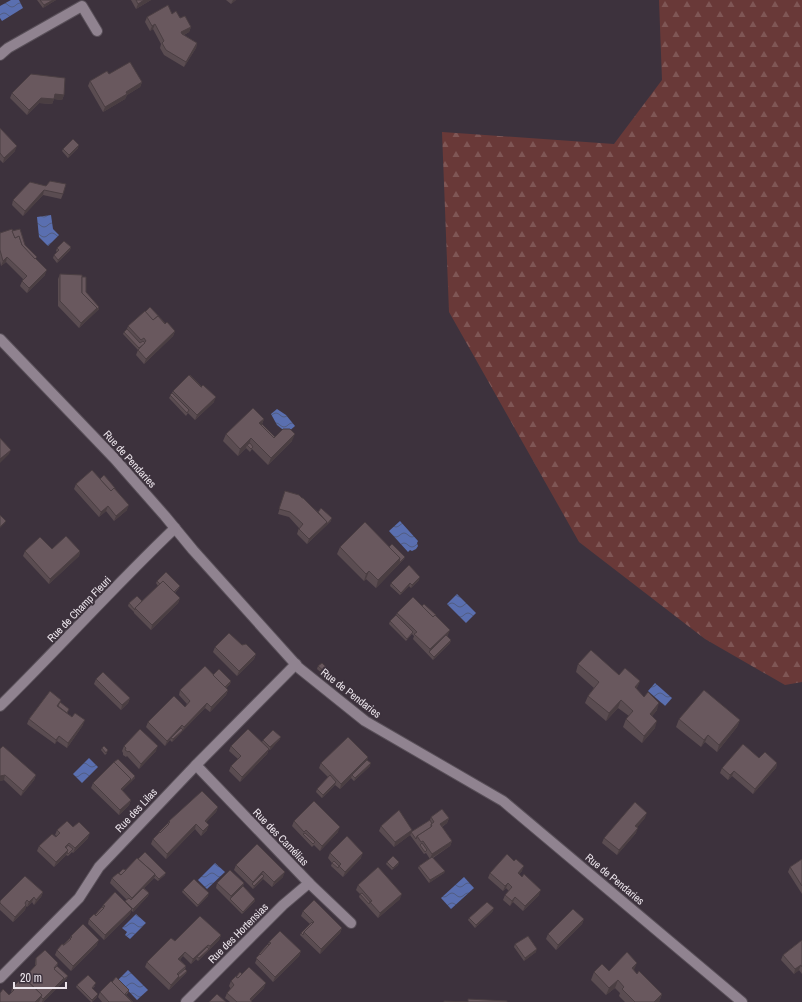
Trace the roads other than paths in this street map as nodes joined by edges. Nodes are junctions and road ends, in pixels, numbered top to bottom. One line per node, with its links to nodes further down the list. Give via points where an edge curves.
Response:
1 (97, 31): 2 (street, via 82,6)
2 (0, 55)
3 (0, 339): 4 (street, Rue de Pendaries, via 114,458)
4 (175, 528): 5 (street, Rue de Pendaries); 6 (street, Rue de Champ Fleuri)
5 (296, 664): 7 (street, Rue des Lilas); 12 (street, Rue de Pendaries, via 366,721 503,801)
6 (0, 706)
7 (196, 765): 8 (street, Rue des Camélias); 10 (street, Rue des Lilas, via 99,867 79,898)
8 (308, 883): 9 (street, Rue des Camélias); 11 (street, Rue des Hortensias)
9 (351, 923)
10 (0, 978)
11 (186, 1002)
12 (742, 1002)

